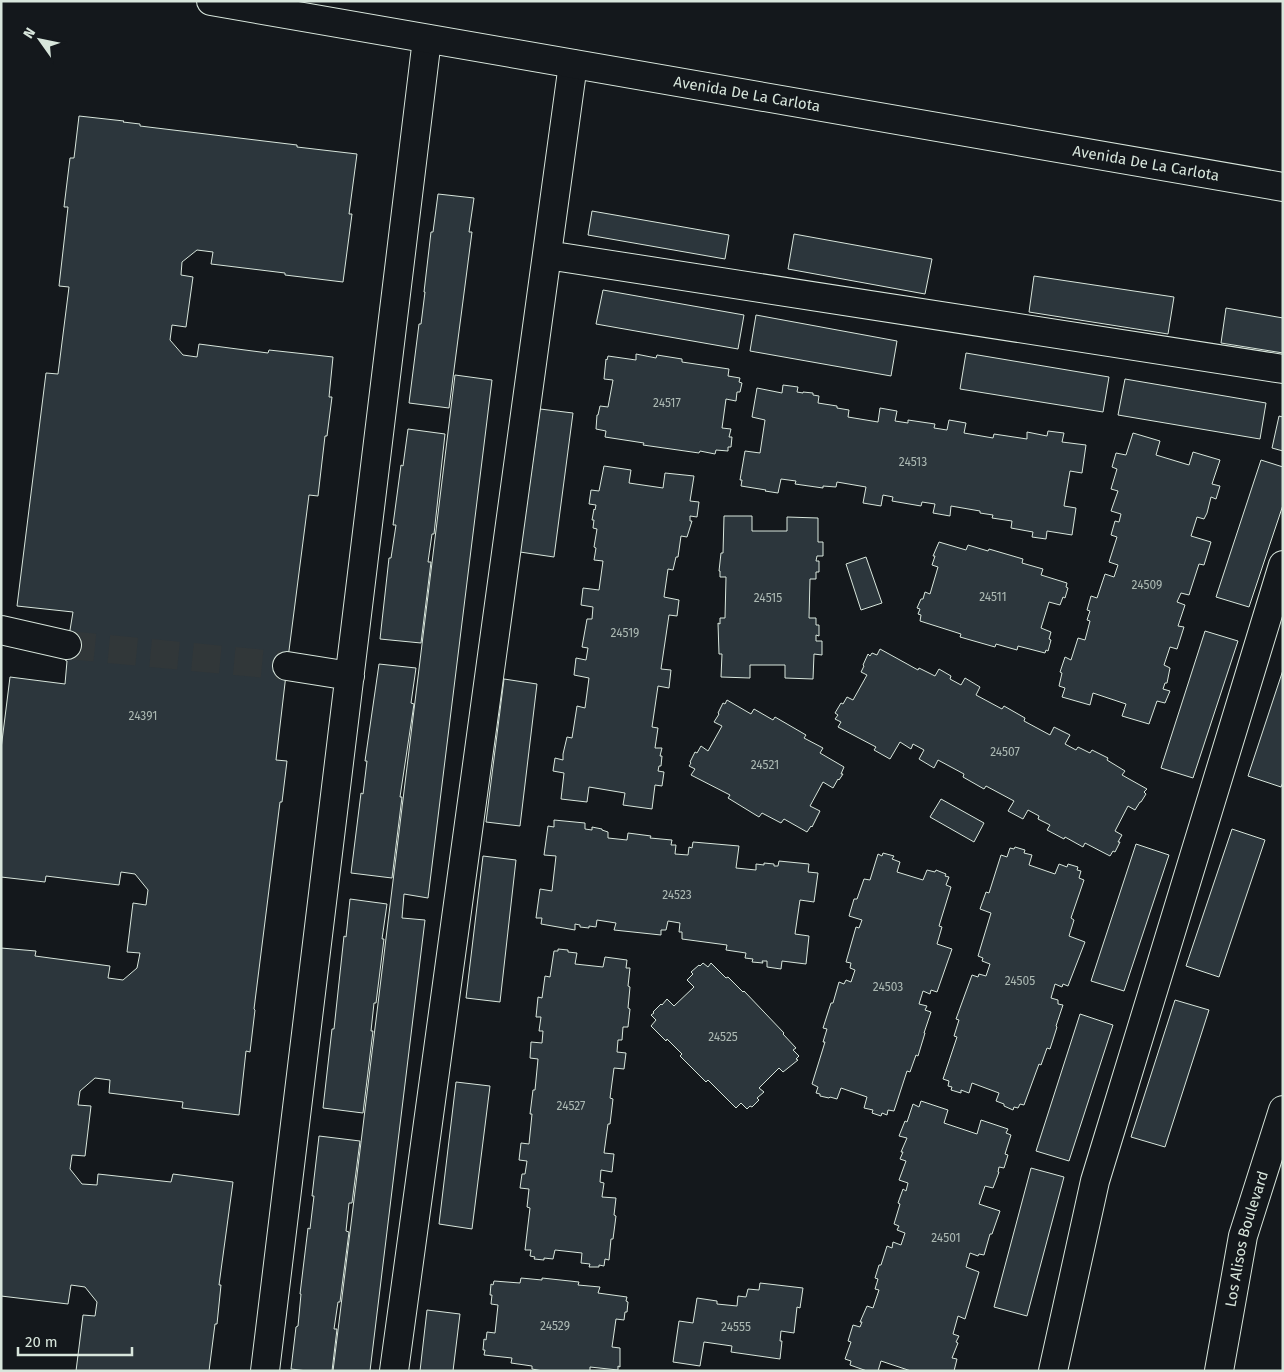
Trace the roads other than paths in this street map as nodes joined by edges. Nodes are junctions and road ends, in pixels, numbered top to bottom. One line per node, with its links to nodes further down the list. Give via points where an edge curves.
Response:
1 (211, 1): 2 (main road, Avenida De La Carlota)
2 (427, 39): 3 (main road, Avenida De La Carlota); 11 (main road)
3 (573, 64): 4 (main road, Avenida De La Carlota); 5 (main road)
4 (1283, 187)
5 (547, 255): 6 (main road); 14 (main road)
6 (1283, 369)
7 (1283, 565): 15 (main road, via 1095,1181)
8 (1, 630): 9 (main road)
9 (67, 645)
10 (287, 666): 11 (main road)
11 (350, 676): 13 (main road)
12 (1283, 1110): 16 (main road, Los Alisos Boulevard, via 1243,1236)
13 (265, 1371)
14 (394, 1371)
15 (1053, 1371)
16 (1219, 1371)

